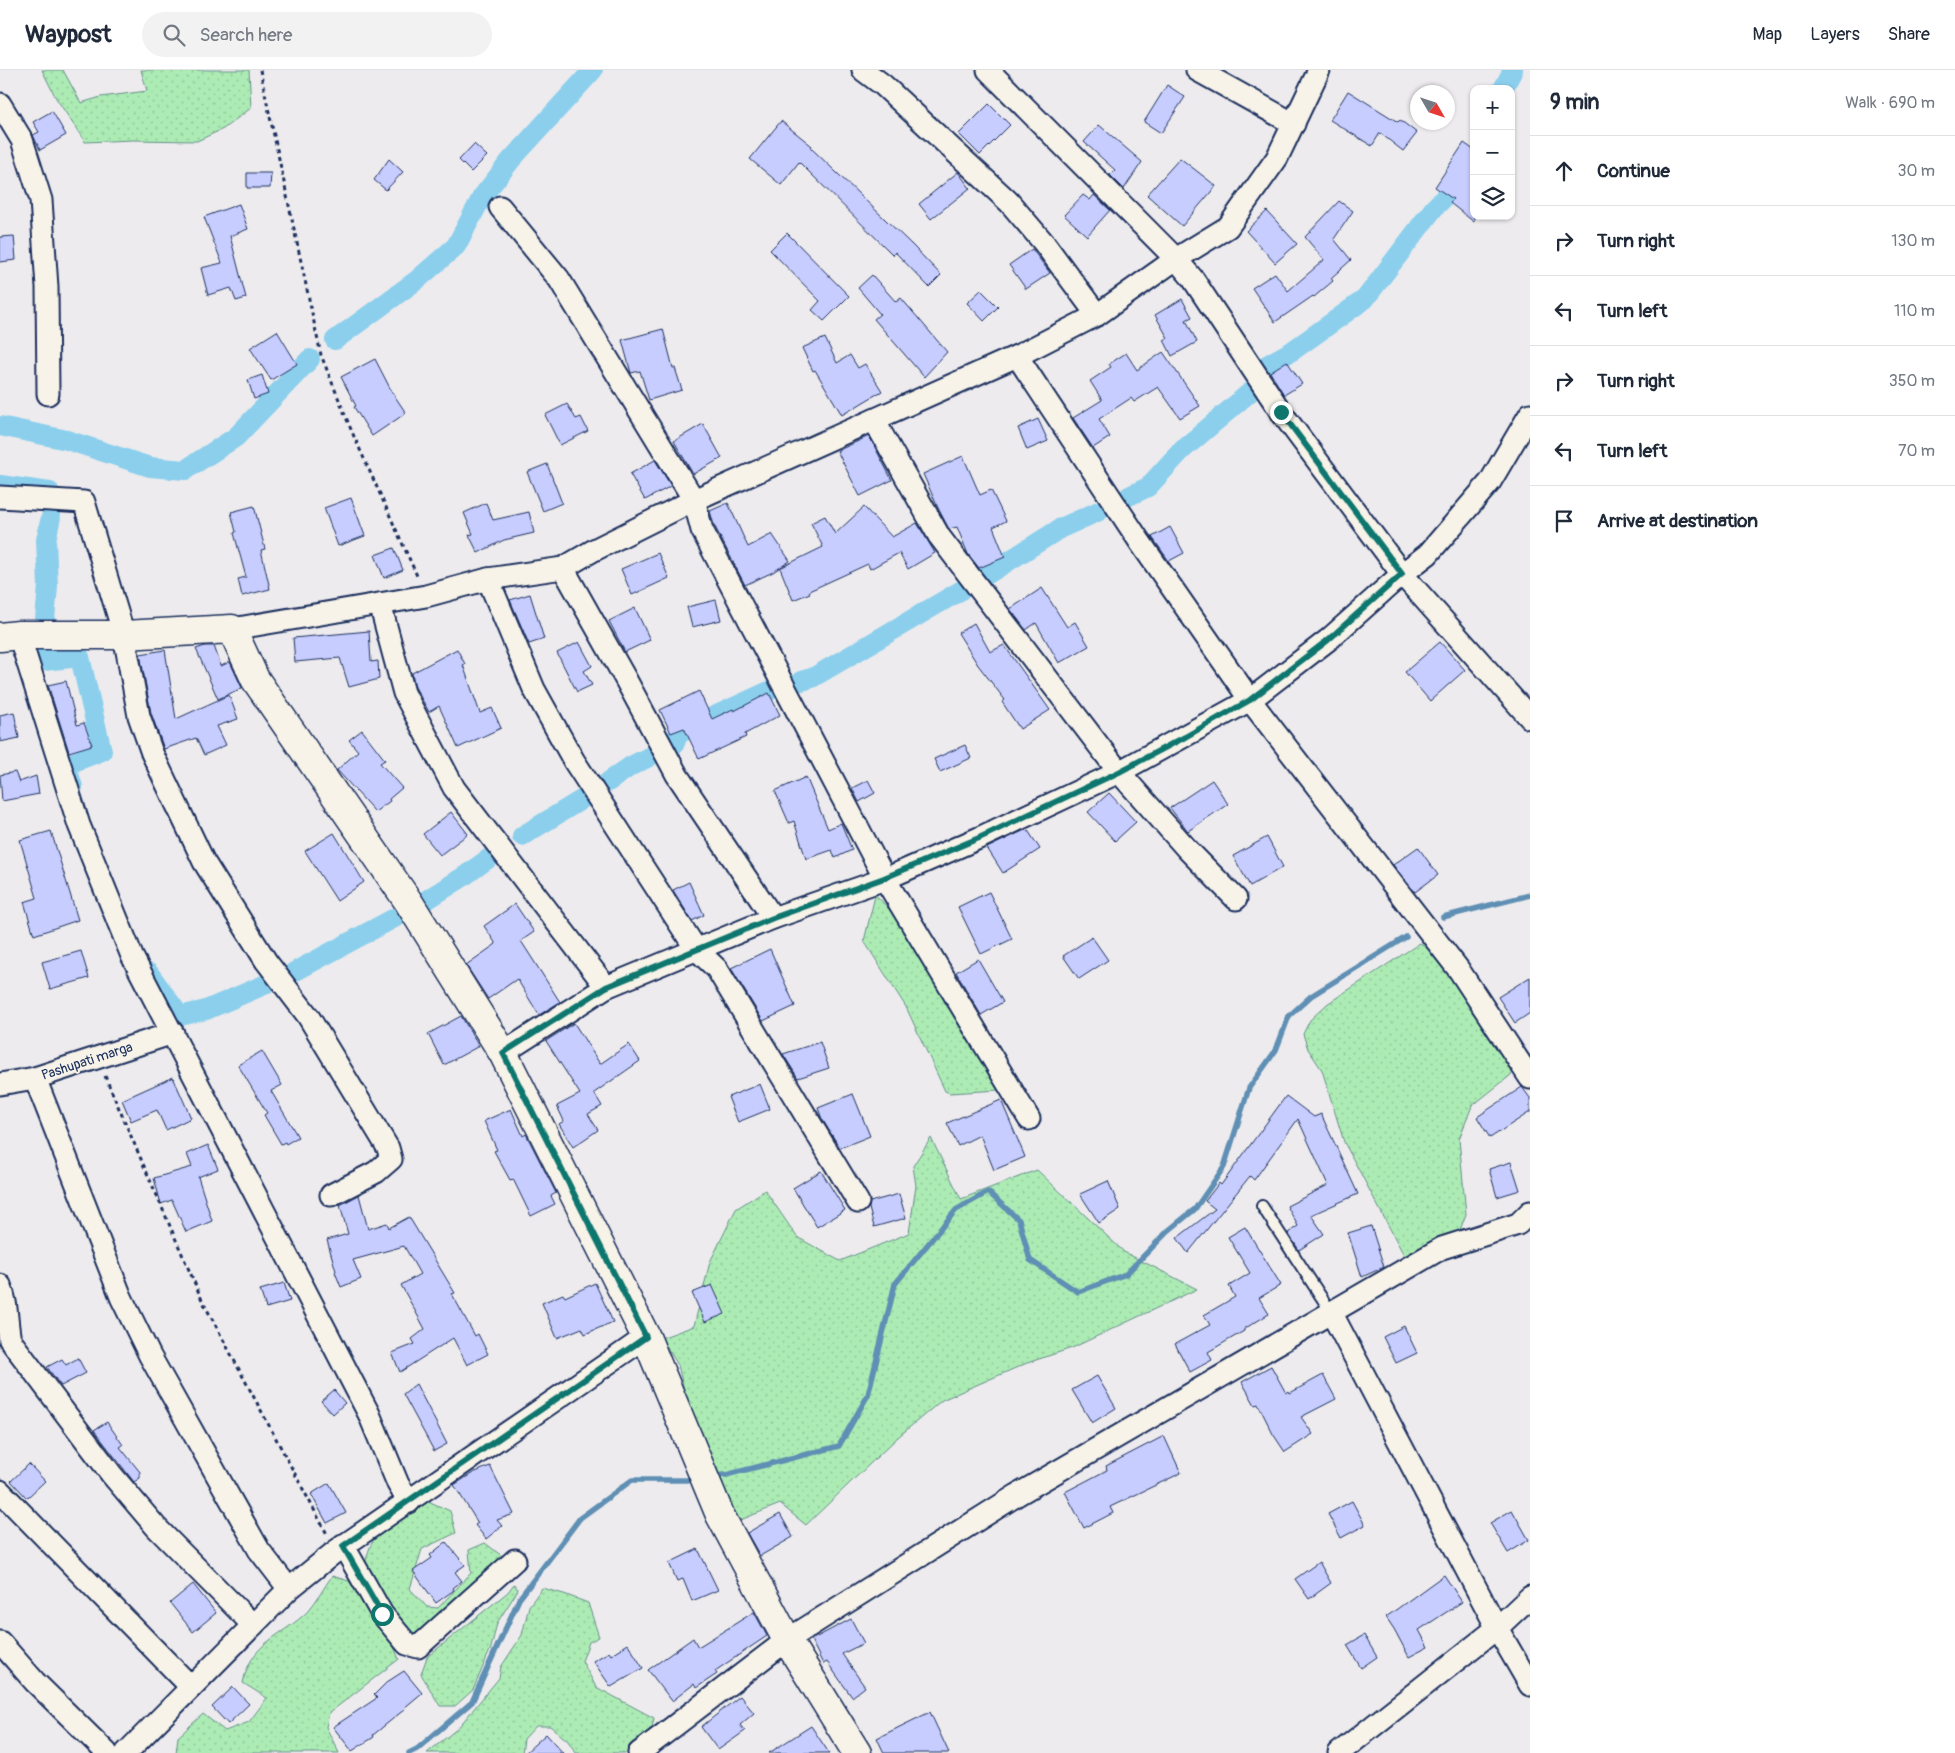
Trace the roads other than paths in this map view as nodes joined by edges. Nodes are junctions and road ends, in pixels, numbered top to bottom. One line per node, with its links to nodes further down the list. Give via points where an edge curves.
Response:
1 (863, 70): 9 (street, via 1010,202)
2 (988, 70): 8 (street)
3 (1197, 70): 6 (street)
4 (1319, 70): 6 (street)
5 (0, 104): 11 (street, via 22,140 41,200)
6 (1294, 124): 8 (street, via 1277,158 1228,227)
7 (500, 207): 15 (street, via 559,279)
8 (1176, 259): 9 (street); 17 (street, via 1193,278 1281,412)
9 (1097, 315): 10 (street)
10 (1017, 356): 13 (street); 23 (street)
11 (48, 394)
12 (1530, 414): 17 (street, via 1490,482 1428,554)
13 (874, 420): 15 (street); 25 (street, via 939,536)
14 (0, 496): 21 (street, via 84,502)
15 (694, 500): 16 (street); 26 (street, via 702,530)
16 (563, 568): 18 (street); 28 (street, via 677,775)
17 (1402, 574): 23 (street, via 1328,640); 24 (street)
18 (488, 579): 19 (street, via 426,596); 29 (street, via 534,689 574,761)
19 (380, 604): 20 (street); 30 (street, via 404,693 454,788)
20 (232, 629): 21 (street); 32 (street, via 255,679 408,901)
21 (124, 635): 22 (street); 37 (street, via 139,716 152,753 204,862 266,961 308,1016 388,1148 391,1159 376,1172)
22 (10, 636): 31 (street, via 79,825 132,956)
23 (1250, 700): 25 (street); 34 (street, via 1459,970)
24 (1530, 718)
25 (1119, 772): 26 (street, via 979,838); 27 (street)
26 (884, 878): 28 (street); 36 (street)
27 (1236, 899)
28 (773, 918): 29 (street)
29 (696, 949): 30 (street); 38 (street, via 717,968)
30 (606, 987): 32 (street)
31 (173, 1033): 33 (street, Pashupati marga); 45 (street, via 369,1414 398,1484)
32 (503, 1053): 43 (street)
33 (35, 1078): 35 (street, Pashupati marga); 48 (street, via 121,1297 150,1356 260,1550)
34 (1530, 1078)
35 (0, 1084)
36 (1029, 1118)
37 (330, 1194)
38 (858, 1202)
39 (1262, 1206): 42 (lane)
40 (1530, 1212): 42 (street, via 1518,1224 1442,1248)
41 (0, 1285): 50 (street, via 6,1299 6,1322 14,1346 101,1461 156,1527)
42 (1331, 1312): 51 (street); 52 (street, via 1017,1495)
43 (646, 1337): 45 (street); 52 (street, via 720,1515)
44 (0, 1491): 55 (street)
45 (409, 1502): 46 (street)
46 (340, 1548): 47 (street, via 382,1614 407,1644 418,1647); 48 (street)
47 (516, 1560)
48 (289, 1589): 50 (street)
49 (1530, 1597): 51 (street)
50 (253, 1625): 55 (street)
51 (1497, 1628): 54 (street); 60 (street)
52 (787, 1640): 58 (street); 59 (street)
53 (0, 1642): 56 (street, via 35,1682)
54 (1530, 1685)
55 (191, 1687): 57 (street)
56 (107, 1753)
57 (126, 1753)
58 (639, 1753)
59 (857, 1753)
60 (1338, 1753)

